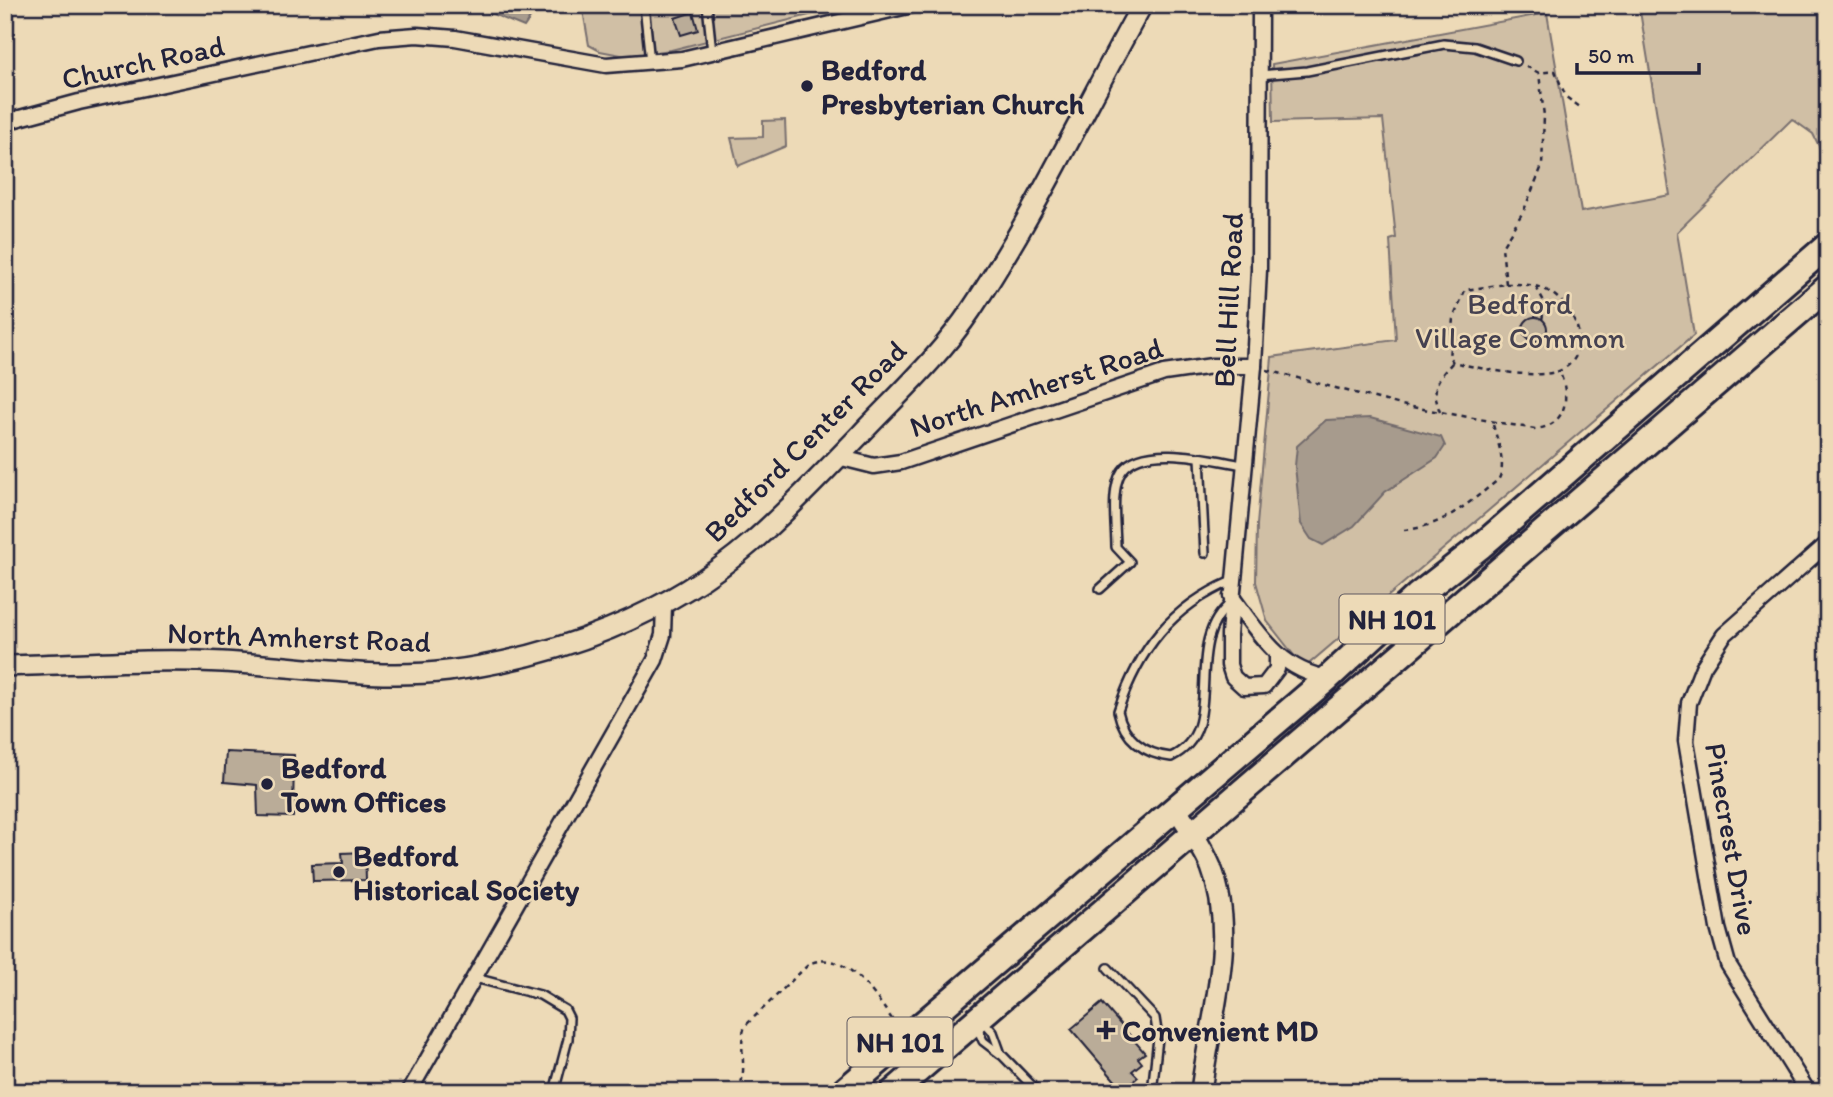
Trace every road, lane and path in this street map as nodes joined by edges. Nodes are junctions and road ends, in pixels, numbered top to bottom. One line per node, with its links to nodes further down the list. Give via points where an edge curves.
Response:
1 (644, 5): 8 (lane)
2 (912, 5): 6 (street, Church Road)
3 (1142, 5): 23 (street, Bedford Center Road, via 1021,232 969,314)
4 (1260, 5): 10 (street, Bell Hill Road)
5 (709, 8): 6 (lane)
6 (712, 52): 8 (street, Church Road)
7 (1516, 61): 9 (path); 10 (lane, via 1475,47 1444,44 1307,71)
8 (650, 63): 12 (street, Church Road, via 606,65 455,38 379,38)
9 (1539, 73): 11 (path, via 1555,71 1566,97); 14 (path, via 1544,116 1542,166 1502,247)
10 (1259, 75): 19 (street, Bell Hill Road)
11 (1580, 107)
12 (5, 122)
13 (1828, 245): 34 (highway, NH 101, via 1417,596)
14 (1506, 284): 15 (path); 18 (path, via 1465,290 1453,319 1449,357)
15 (1536, 287): 17 (path, via 1545,303); 20 (path, via 1562,302 1578,325 1577,352)
16 (1828, 287): 36 (highway, NH 101)
17 (1542, 320)
18 (1453, 362): 20 (path, via 1537,375); 21 (path, via 1433,388)
19 (1254, 366): 21 (path, via 1332,389); 23 (street, North Amherst Road, via 1164,373 901,463 874,466); 25 (street, Bell Hill Road)
20 (1559, 371): 22 (path, via 1566,396 1558,420 1535,429)
21 (1440, 412): 22 (path)
22 (1492, 421): 26 (path, via 1502,465 1498,480 1445,520)
23 (838, 457): 31 (street, Bedford Center Road, via 753,541)
24 (1200, 458): 25 (lane); 28 (lane); 29 (lane, via 1152,454 1121,471 1115,547 1130,562)
25 (1243, 465): 30 (street, Bell Hill Road)
26 (1404, 530)
27 (1828, 543): 50 (street, Pinecrest Drive, via 1724,635 1703,667 1689,703 1686,741 1728,964)
28 (1205, 553)
29 (1100, 589)
30 (1231, 594): 30 (lane, via 1213,590 1158,632 1135,666 1118,711 1128,736 1144,751 1171,757 1191,744 1203,701 1208,631); 32 (street); 32 (street, Bell Hill Road, via 1229,665 1233,677 1244,687 1264,686 1277,669)
31 (664, 604): 33 (street, North Amherst Road, via 533,655 445,671 391,673 198,661); 38 (street, via 663,635 655,660)
32 (1277, 656): 34 (street, via 1301,672)
33 (5, 666)
34 (1328, 678): 35 (highway, NH 101)
35 (1175, 807): 36 (street); 39 (highway, NH 101)
36 (1194, 834): 39 (highway, NH 101); 49 (street, via 1218,894 1221,941 1214,1021)
37 (1108, 968): 48 (lane, via 1155,1018 1158,1038)
38 (475, 978): 42 (street); 43 (lane, via 540,995 565,1010 568,1039)
39 (967, 1006): 40 (highway, NH 101); 41 (lane, via 990,1027); 41 (lane, via 983,1041); 46 (highway, NH 101)
40 (904, 1038): 44 (path, via 875,995 849,970 838,962 818,960 745,1026 741,1035 744,1074); 45 (highway, NH 101)
41 (1001, 1054): 47 (lane)
42 (409, 1092)
43 (554, 1092)
44 (737, 1092)
45 (843, 1092)
46 (893, 1092)
47 (1038, 1092)
48 (1152, 1092)
49 (1201, 1092)
50 (1808, 1092)

